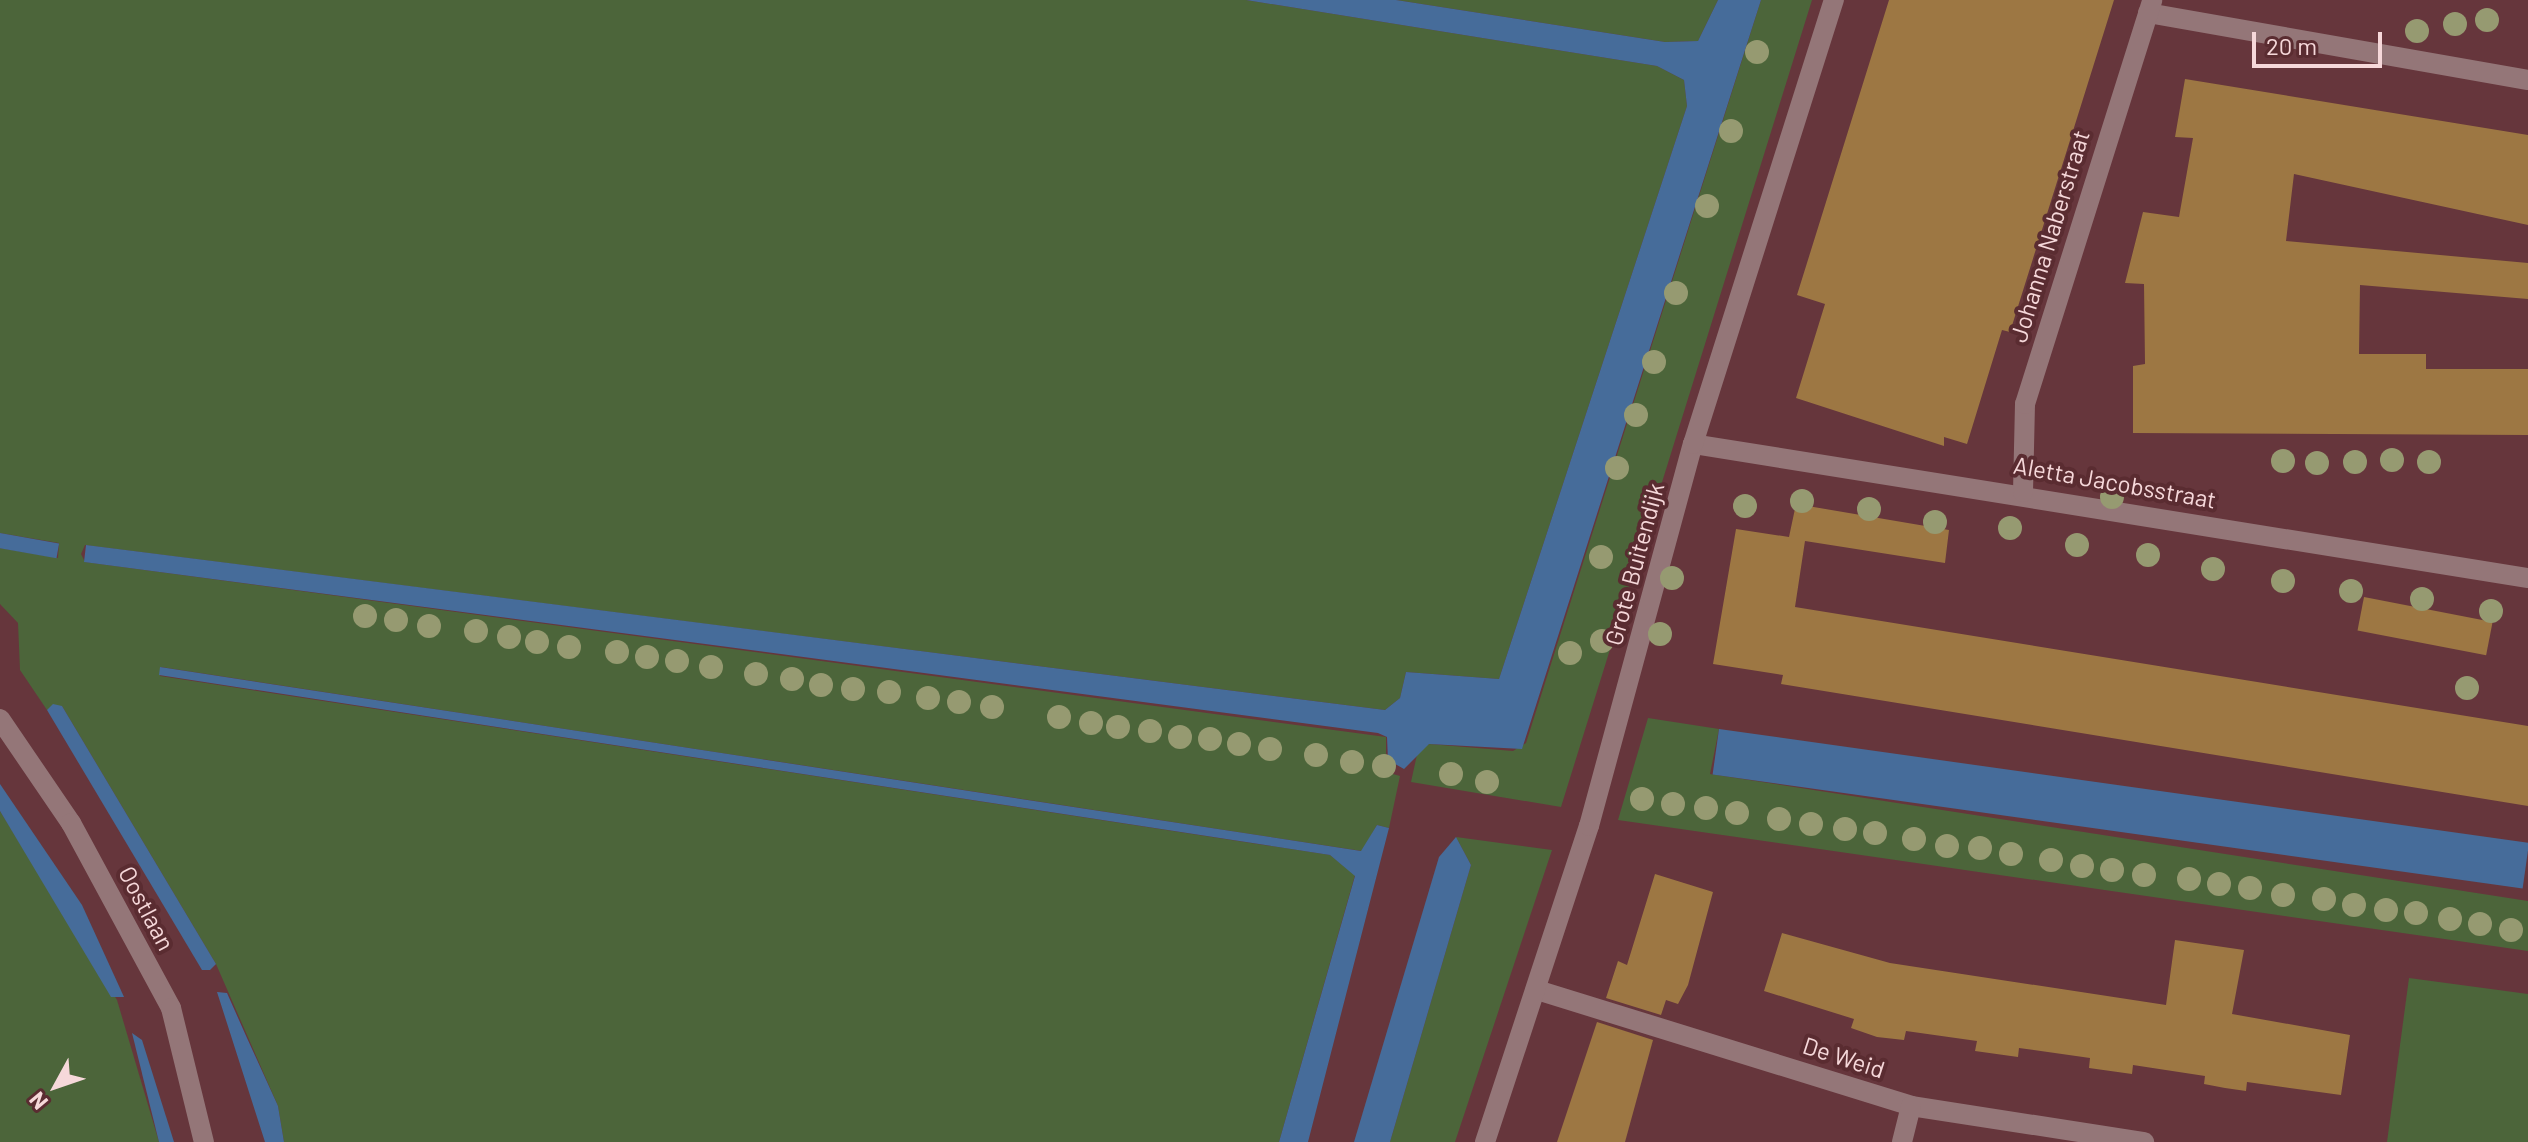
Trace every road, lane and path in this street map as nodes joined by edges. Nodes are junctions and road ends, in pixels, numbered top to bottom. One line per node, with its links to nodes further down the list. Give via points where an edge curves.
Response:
1 (1834, 0): 4 (street, Grote Buitendijk)
2 (2150, 6): 3 (street); 5 (street, Johanna Naberstraat, via 2025,404)
3 (2528, 80)
4 (1693, 444): 5 (street, Aletta Jacobsstraat); 8 (street, Grote Buitendijk)
5 (2023, 492): 6 (street, Aletta Jacobsstraat)
6 (2528, 578)
7 (0, 719): 10 (street, Oostlaan, via 71,823 171,1008)
8 (1537, 990): 9 (street, De Weid); 11 (street, Grote Buitendijk)
9 (1911, 1106): 12 (street); 13 (street, De Weid)
10 (204, 1142)
11 (1485, 1142)
12 (1902, 1142)
13 (2144, 1142)

